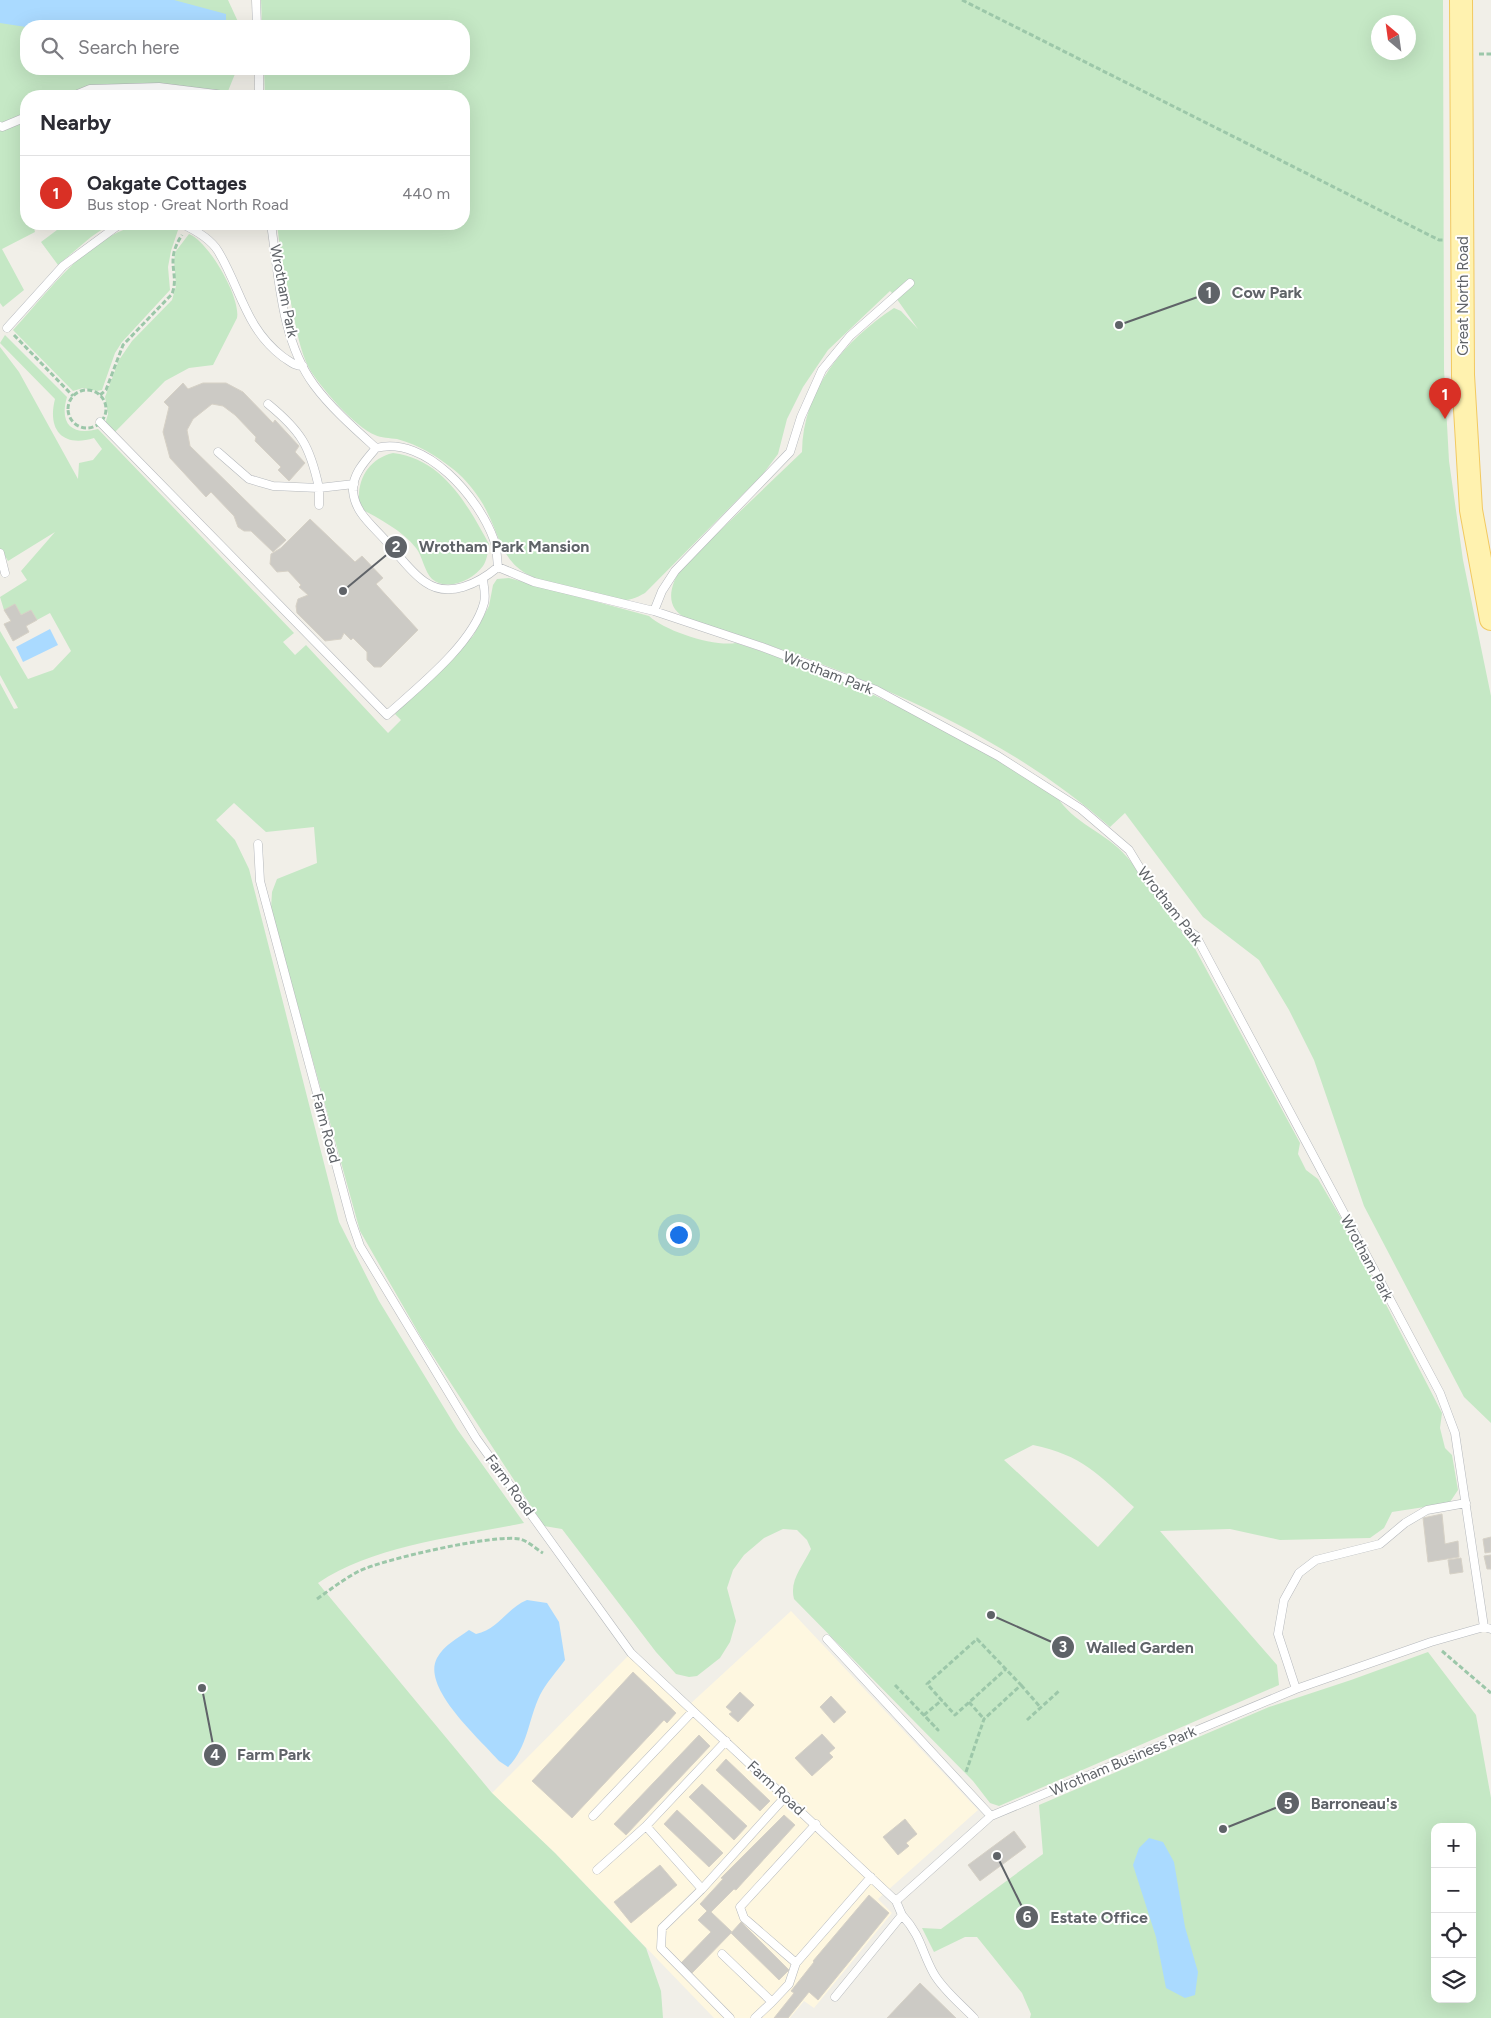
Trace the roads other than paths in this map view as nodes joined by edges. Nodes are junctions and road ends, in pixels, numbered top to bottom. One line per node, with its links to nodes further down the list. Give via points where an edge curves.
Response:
1 (256, 0): 3 (lane)
2 (1461, 0): 28 (main road, Great North Road, via 1463,375 1471,510)
3 (257, 20)
4 (258, 75): 7 (lane)
5 (86, 90): 6 (lane, via 159,87)
6 (183, 90)
7 (260, 90)
8 (20, 120): 9 (lane)
9 (0, 126)
10 (112, 230): 14 (lane, via 63,266)
11 (193, 230): 15 (lane, via 207,238 217,250 257,332 282,356 296,366)
12 (272, 230): 15 (lane, Wrotham Park, via 286,320)
13 (910, 283): 27 (lane, via 850,336 822,370 800,417 790,452 675,571)
14 (7, 328)
15 (304, 366): 18 (lane, Wrotham Park, via 314,385)
16 (268, 404): 21 (lane, via 306,444)
17 (100, 422): 26 (lane, via 387,716 473,630 484,602)
18 (376, 448): 20 (lane, via 358,469); 24 (lane, via 401,446 425,457 464,489 494,541)
19 (218, 452): 21 (lane, via 248,480 273,486)
20 (354, 484): 21 (lane); 26 (lane, via 358,511 426,583 446,589)
21 (318, 488): 22 (lane)
22 (319, 505)
23 (0, 553): 25 (lane)
24 (498, 567): 26 (lane); 27 (lane, Wrotham Park, via 534,582)
25 (5, 574)
26 (483, 580)
27 (654, 612): 30 (lane, Wrotham Park, via 762,647 876,690 998,756 1081,810 1129,850 1185,928 1196,936 1440,1393 1455,1433)
28 (1491, 619)
29 (258, 844): 34 (lane, Farm Road, via 260,881 360,1246 476,1438 631,1653)
30 (1466, 1503): 31 (lane, Wrotham Park); 33 (lane, via 1427,1510 1380,1544 1316,1560 1299,1573 1284,1600 1278,1634)
31 (1487, 1628): 33 (lane, Wrotham Business Park, via 1431,1642)
32 (827, 1638): 38 (lane)
33 (1296, 1689): 38 (lane, Wrotham Business Park)
34 (693, 1711): 35 (lane, Farm Road); 37 (lane)
35 (726, 1741): 36 (lane, Farm Road); 40 (lane)
36 (786, 1796): 39 (lane, Farm Road); 43 (lane)
37 (593, 1816)
38 (991, 1816): 44 (lane)
39 (816, 1824): 42 (lane, Farm Road); 47 (lane, via 740,1907 744,1918)
40 (646, 1826): 41 (lane); 43 (lane)
41 (597, 1870)
42 (871, 1877): 44 (lane, Farm Road); 47 (lane)
43 (702, 1889): 50 (lane, via 662,1928 661,1948)
44 (896, 1901): 45 (lane)
45 (902, 1915): 48 (lane); 52 (lane, via 919,1936 941,1984)
46 (722, 1954): 49 (lane)
47 (796, 1963): 49 (lane, via 789,1984)
48 (834, 1997)
49 (772, 2002): 51 (lane)
50 (730, 2018)
51 (756, 2018)
52 (974, 2018)

